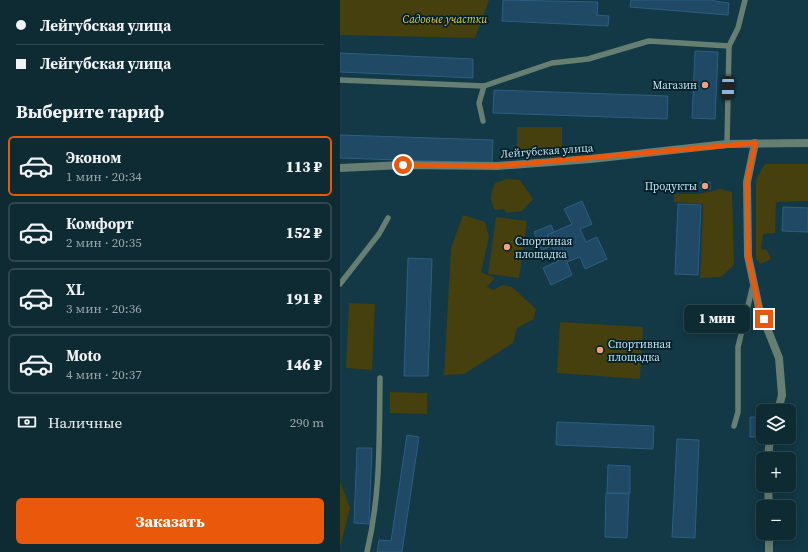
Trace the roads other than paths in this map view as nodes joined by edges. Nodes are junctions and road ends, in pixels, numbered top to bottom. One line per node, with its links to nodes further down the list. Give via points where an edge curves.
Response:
1 (745, 0): 2 (lane, via 738,28)
2 (729, 46): 4 (lane, via 649,42 588,59 552,63); 8 (lane)
3 (340, 80): 4 (lane)
4 (484, 86): 5 (lane, via 479,103)
5 (483, 121)
6 (755, 143): 7 (street, Лейгубская улица); 8 (street, Лейгубская улица); 11 (street, via 747,182 748,256)
7 (808, 143)
8 (727, 144): 9 (street, Лейгубская улица, via 497,166 403,165)
9 (340, 168)
10 (388, 218): 12 (lane)
11 (753, 283): 14 (street, via 759,308 779,358 782,395); 15 (lane, via 738,347 738,412)
12 (340, 284)
13 (380, 378): 17 (lane, via 380,447 376,510)
14 (780, 404)
15 (734, 426)
16 (769, 540): 18 (street)
17 (367, 552)
18 (769, 552)

